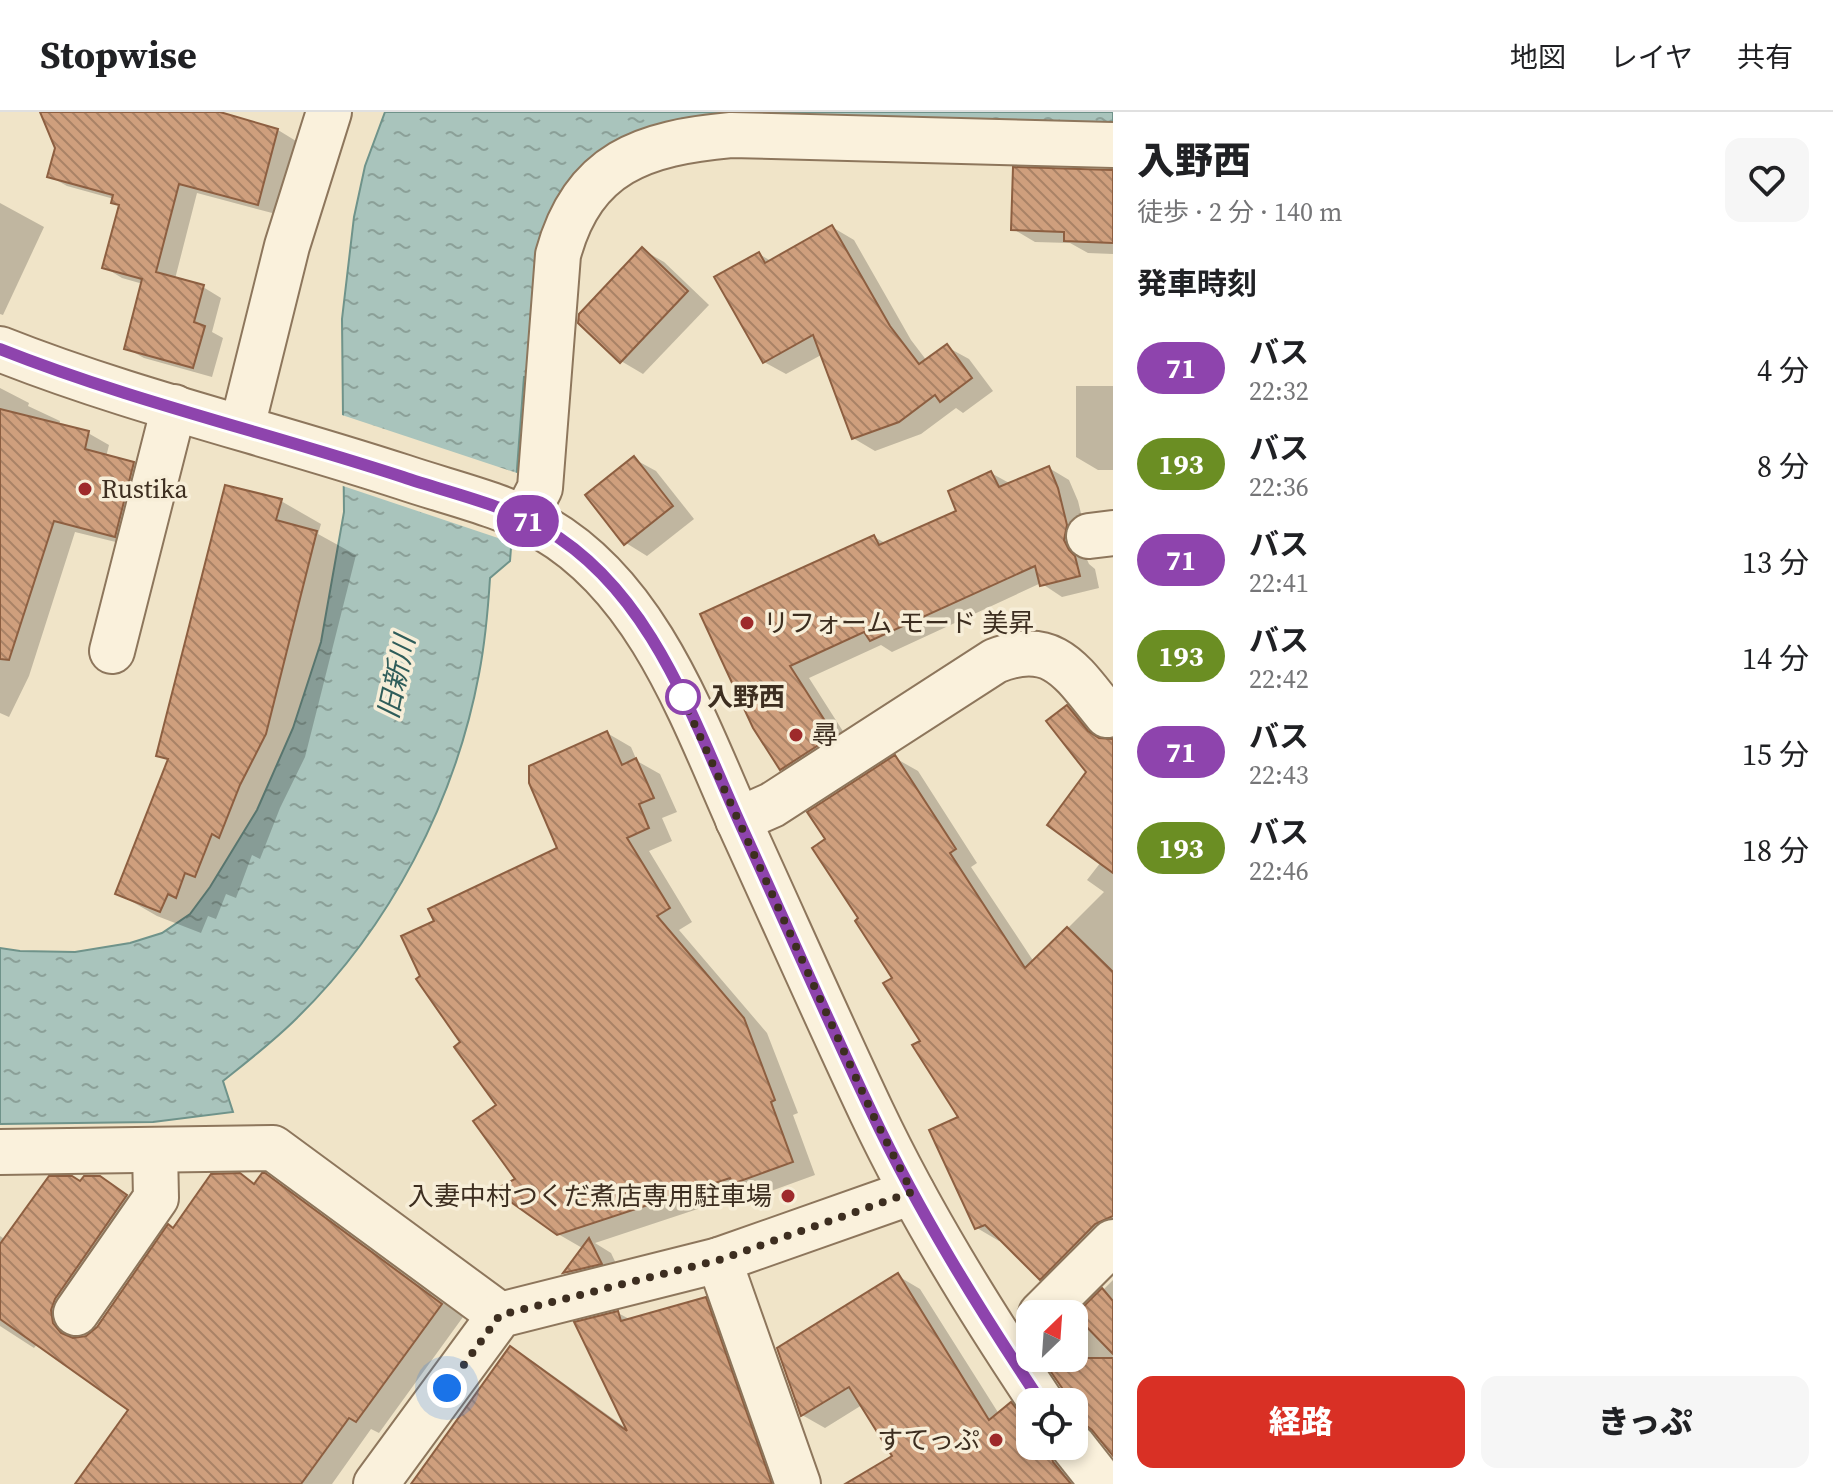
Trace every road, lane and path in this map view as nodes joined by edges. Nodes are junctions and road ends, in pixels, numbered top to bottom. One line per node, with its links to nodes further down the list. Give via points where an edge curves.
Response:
1 (329, 112): 5 (street, via 287,246)
2 (1113, 145): 6 (street, via 731,135 658,146 625,161 580,200 566,226 558,255 540,488)
3 (0, 349): 4 (street)
4 (174, 407): 5 (street); 7 (street)
5 (242, 427): 6 (street)
6 (520, 517): 9 (street, via 594,566 635,614 689,709)
7 (112, 651)
8 (1107, 715): 9 (street, via 1066,665 1040,654 1012,654 772,805)
9 (738, 820): 12 (street)
10 (155, 1150): 11 (street); 16 (street, via 156,1198); 17 (street, via 273,1148)
11 (0, 1152)
12 (912, 1192): 14 (street); 18 (street)
13 (1113, 1242): 15 (street)
14 (719, 1260): 17 (street); 21 (street)
15 (1055, 1300)
16 (76, 1313)
17 (500, 1315): 20 (street)
18 (1016, 1334)
19 (1084, 1460): 22 (street)
20 (376, 1484)
21 (798, 1484)
22 (1103, 1484)

